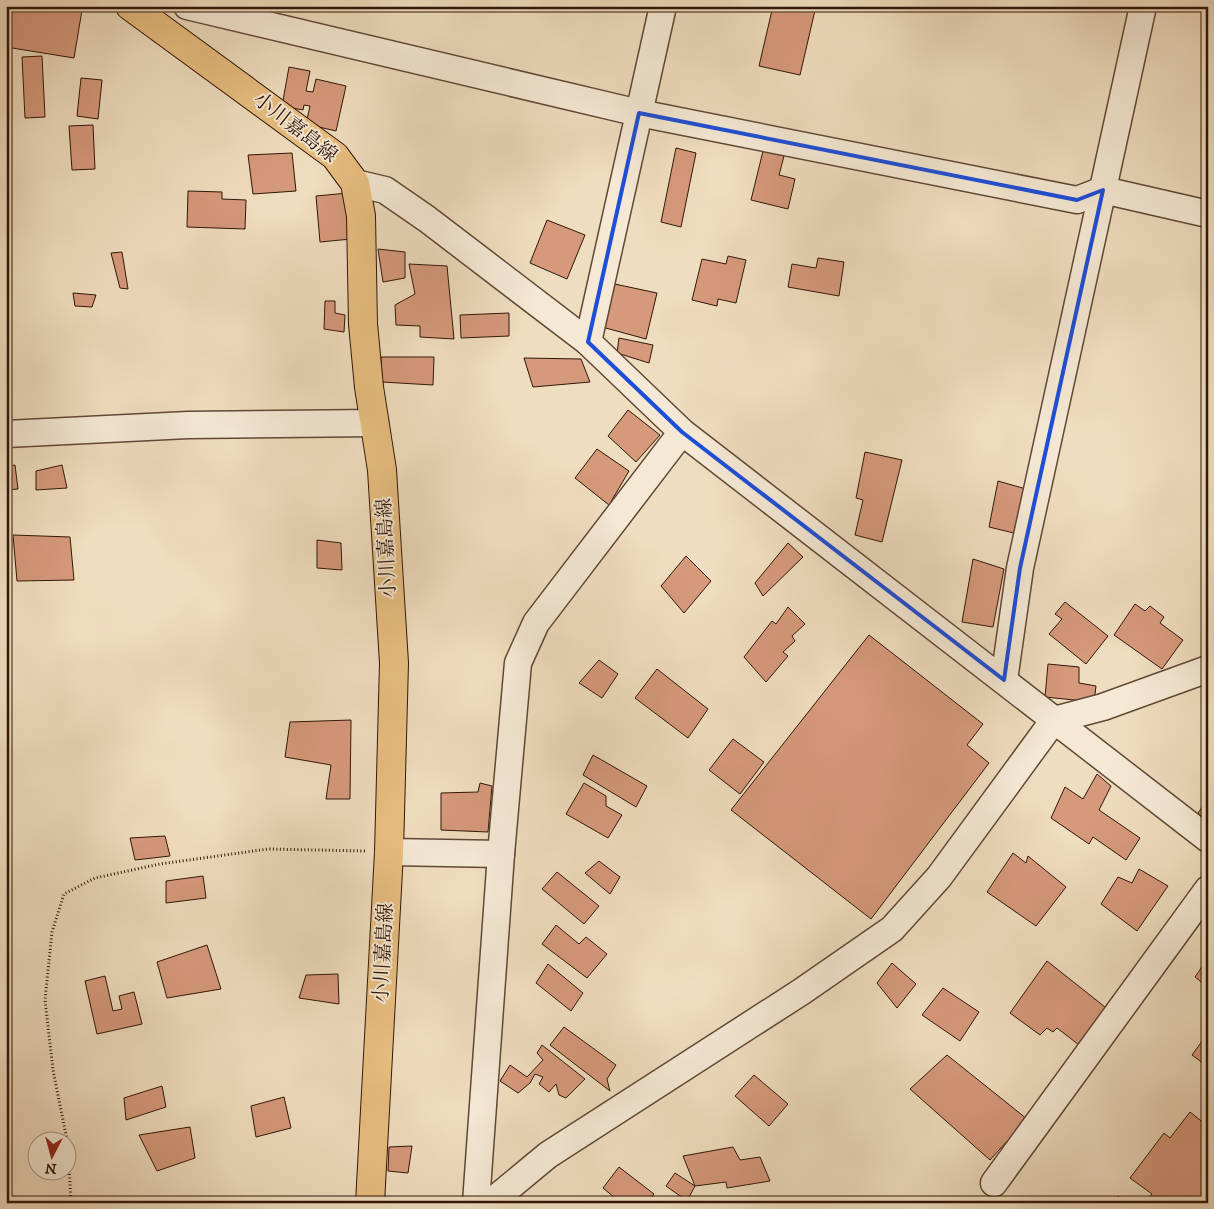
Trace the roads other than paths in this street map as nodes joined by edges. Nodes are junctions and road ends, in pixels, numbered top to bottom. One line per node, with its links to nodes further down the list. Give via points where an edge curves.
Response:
1 (187, 6): 5 (street)
2 (663, 6): 5 (street)
3 (1143, 6): 7 (street)
4 (142, 10): 6 (main road, 小川嘉島線, via 335,156)
5 (640, 113): 7 (street, via 1077,200); 9 (street)
6 (355, 183): 9 (street, via 385,190); 10 (main road, 小川嘉島線, via 361,216 363,324)
7 (1103, 190): 8 (street); 14 (street, via 1020,568)
8 (1208, 214)
9 (588, 342): 11 (street)
10 (375, 423): 12 (street, via 188,425); 17 (main road, 小川嘉島線, via 382,470 394,663)
11 (682, 432): 14 (street); 18 (street, via 536,624 518,663)
12 (6, 434)
13 (1208, 668): 15 (street, via 1103,707)
14 (1004, 680): 15 (street)
15 (1054, 720): 16 (street); 23 (street, via 939,877 892,929 801,992 548,1154)
16 (1208, 839)
17 (388, 852): 18 (street); 21 (main road, 小川嘉島線)
18 (501, 854): 22 (street)
19 (1208, 890): 20 (street)
20 (994, 1183)
21 (370, 1203)
22 (476, 1203)
23 (490, 1203)

